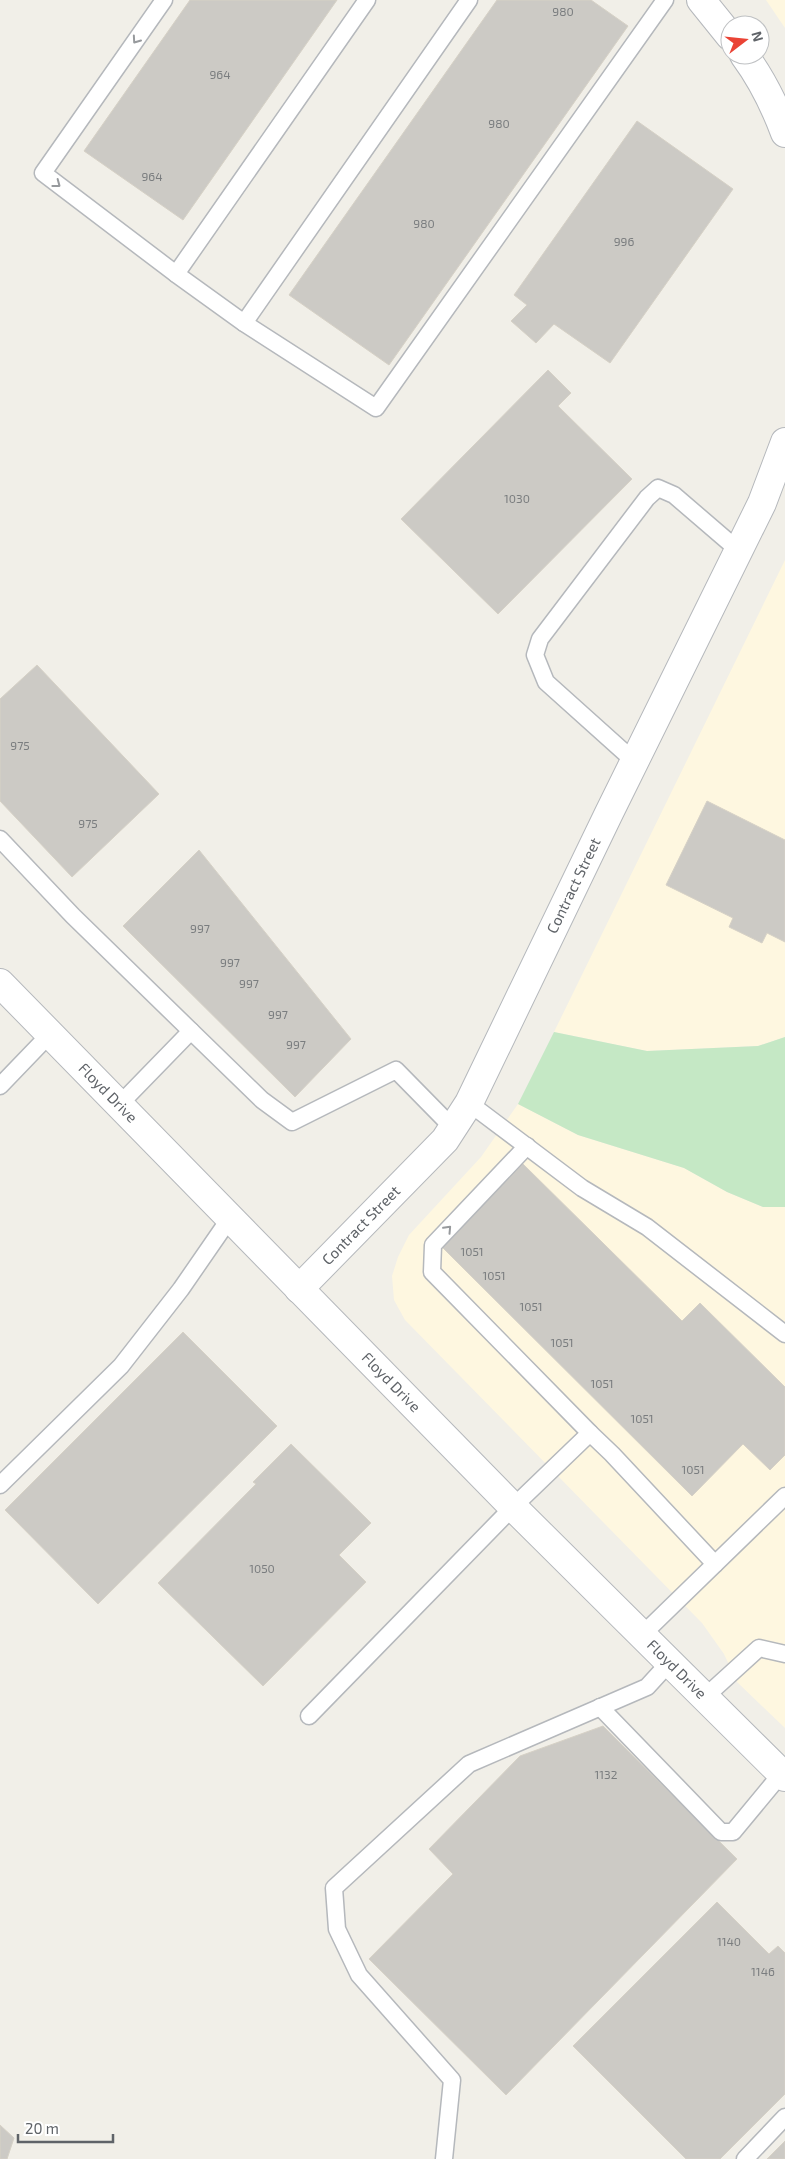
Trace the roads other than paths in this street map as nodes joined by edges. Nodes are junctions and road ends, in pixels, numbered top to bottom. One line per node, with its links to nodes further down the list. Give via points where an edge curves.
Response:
1 (164, 0): 9 (lane, one-way to 9, via 43,173)
2 (367, 0): 9 (lane)
3 (469, 0): 10 (lane)
4 (665, 0): 10 (lane, via 376,408)
5 (701, 0): 6 (street)
6 (720, 24)
7 (750, 65): 8 (street)
8 (785, 133)
9 (176, 274): 10 (lane)
10 (244, 323)
11 (785, 442): 12 (street, Contract Street, via 762,503)
12 (738, 550): 13 (street, Contract Street); 13 (lane, via 674,495 658,488 647,498 540,639 535,654 546,682)
13 (634, 761): 19 (street, Contract Street)
14 (0, 839): 16 (lane, via 73,916)
15 (0, 982): 17 (street, Floyd Drive)
16 (191, 1031): 20 (lane); 21 (lane, via 262,1100 292,1122 396,1070)
17 (50, 1034): 18 (lane); 20 (street, Floyd Drive)
18 (0, 1086)
19 (469, 1103): 21 (street, Contract Street); 22 (lane)
20 (119, 1104): 23 (street, Floyd Drive)
21 (453, 1128): 24 (street, Contract Street, via 445,1140)
22 (527, 1146): 25 (lane, via 582,1188 647,1227); 26 (lane, one-way to 22, via 432,1272 433,1245)
23 (230, 1218): 24 (street, Floyd Drive); 27 (lane, via 181,1289 121,1366)
24 (299, 1288): 29 (street, Floyd Drive)
25 (785, 1334)
26 (590, 1433): 29 (lane); 30 (lane)
27 (0, 1485)
28 (785, 1496): 30 (lane)
29 (513, 1508): 31 (street, Floyd Drive); 36 (lane)
30 (715, 1564): 31 (lane)
31 (642, 1635): 33 (street, Floyd Drive)
32 (785, 1654): 34 (lane, via 758,1648)
33 (670, 1663): 34 (street, Floyd Drive); 35 (lane, via 647,1687)
34 (705, 1697): 37 (street, Floyd Drive)
35 (600, 1707): 37 (lane, via 721,1832 733,1832); 39 (lane, via 470,1764 334,1888 337,1929 359,1975 452,2080)
36 (309, 1716)
37 (783, 1776)
38 (785, 2117): 40 (lane)
39 (444, 2159)
40 (745, 2159)

